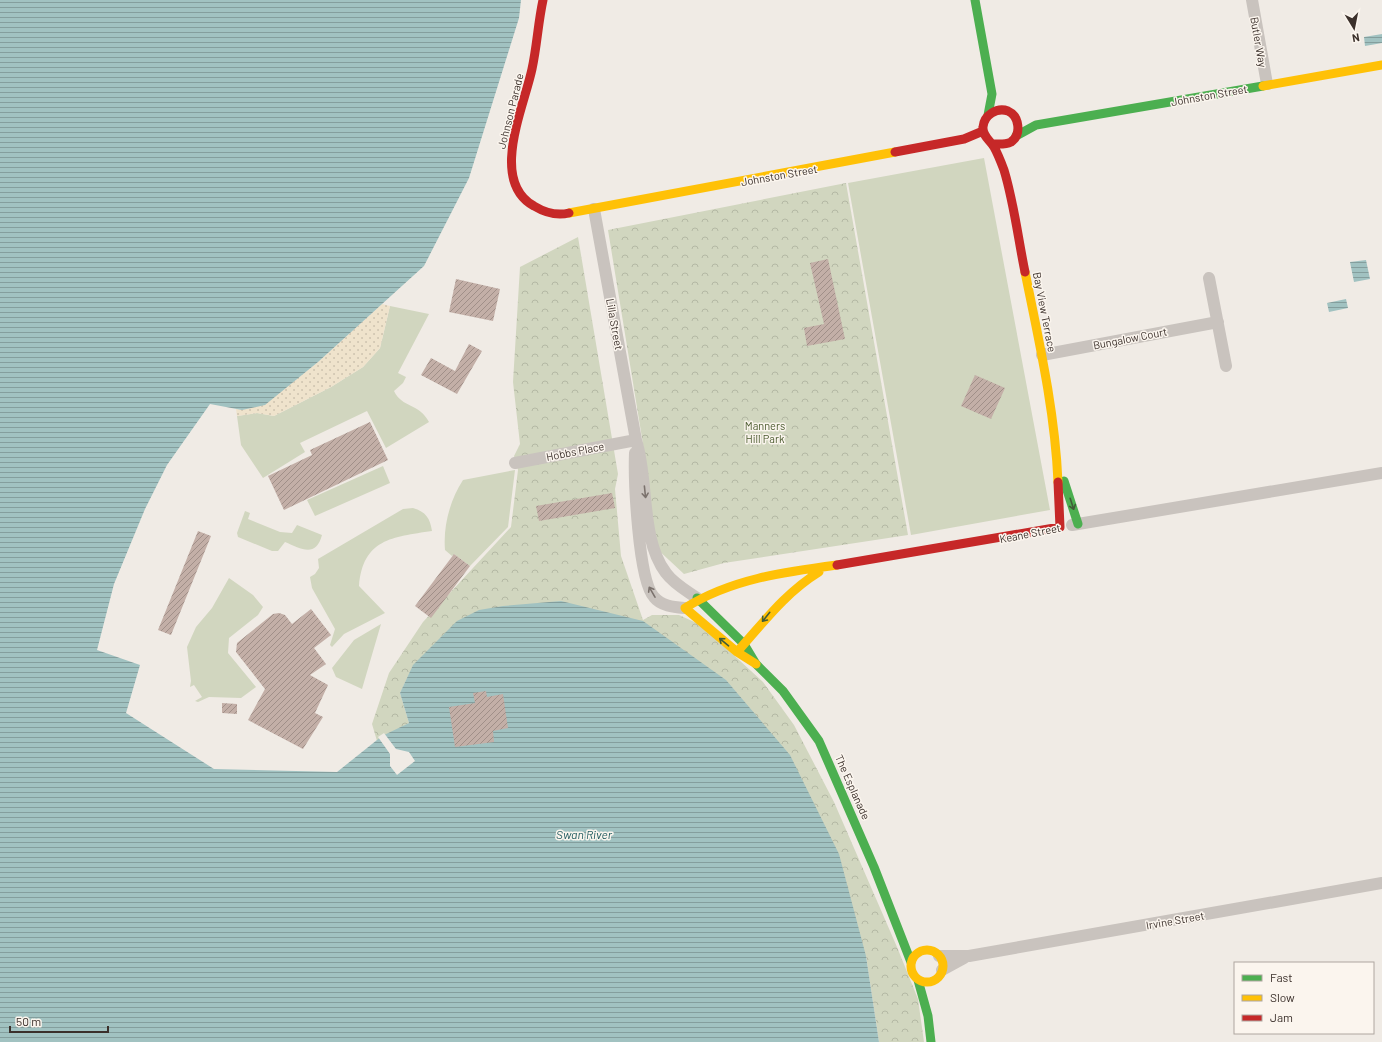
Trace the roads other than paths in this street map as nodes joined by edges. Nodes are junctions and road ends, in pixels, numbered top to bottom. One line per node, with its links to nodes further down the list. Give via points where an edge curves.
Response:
1 (543, 0): 16 (street, Johnson Parade, via 532,70 511,160 514,184 524,199 538,209 550,213 566,214)
2 (975, 0): 6 (street)
3 (1252, 0): 5 (street, Butler Way)
4 (1382, 65): 5 (street, Johnston Street)
5 (1267, 84): 10 (street, Johnston Street)
6 (992, 94): 7 (street); 8 (street)
7 (1006, 111): 8 (street, via 998,110); 9 (street, via 1013,115)
8 (988, 114): 13 (street, via 985,120)
9 (1017, 122): 10 (street, Johnston Street); 11 (street)
10 (1036, 125): 11 (street, Johnston Street)
11 (1016, 136): 14 (street)
12 (964, 139): 13 (street, Johnston Street); 16 (street, Johnston Street)
13 (988, 139): 14 (street, via 1003,146); 15 (street, Bay View Terrace)
14 (1009, 144): 15 (street, Bay View Terrace)
15 (1004, 171): 19 (street, Bay View Terrace)
16 (594, 209): 21 (street, Lilla Street)
17 (1209, 278): 18 (street)
18 (1218, 322): 19 (street, Bungalow Court); 20 (street)
19 (1042, 355): 22 (street, Bay View Terrace)
20 (1226, 366)
21 (636, 440): 23 (street, Hobbs Place); 28 (street, Lilla Street, one-way to 28, via 643,467 652,548 674,582); 29 (street, Lilla Street, one-way to 21, via 660,602 653,597 648,585 641,552 634,476)
22 (1057, 458): 25 (street, Bay View Terrace, one-way to 25); 26 (street, Bay View Terrace)
23 (515, 463)
24 (1382, 473): 25 (street, Keane Street)
25 (1078, 524): 26 (street, Keane Street)
26 (1060, 527): 27 (street, Keane Street, via 1001,539)
27 (827, 566): 28 (street, Keane Street, via 743,581); 30 (street, one-way to 30, via 795,586)
28 (697, 598): 29 (street, Keane Street); 30 (street, The Esplanade)
29 (685, 608): 31 (street, The Esplanade, one-way to 29)
30 (744, 644): 31 (street); 32 (street, The Esplanade)
31 (737, 652): 32 (street, The Esplanade)
32 (756, 664): 34 (street, The Esplanade, via 783,691 819,741 874,867)
33 (1382, 883): 37 (street, Irvine Street)
34 (900, 937): 35 (street); 38 (street, The Esplanade)
35 (922, 951): 36 (street, via 931,951); 38 (street)
36 (939, 956): 37 (street, Irvine Street); 39 (street, via 943,965)
37 (969, 956): 39 (street, Irvine Street)
38 (912, 962): 40 (street, via 912,972)
39 (942, 970): 41 (street, via 937,978)
40 (918, 980): 41 (street); 42 (street)
41 (928, 982): 42 (street)
42 (928, 1016): 43 (street)
43 (931, 1042)

